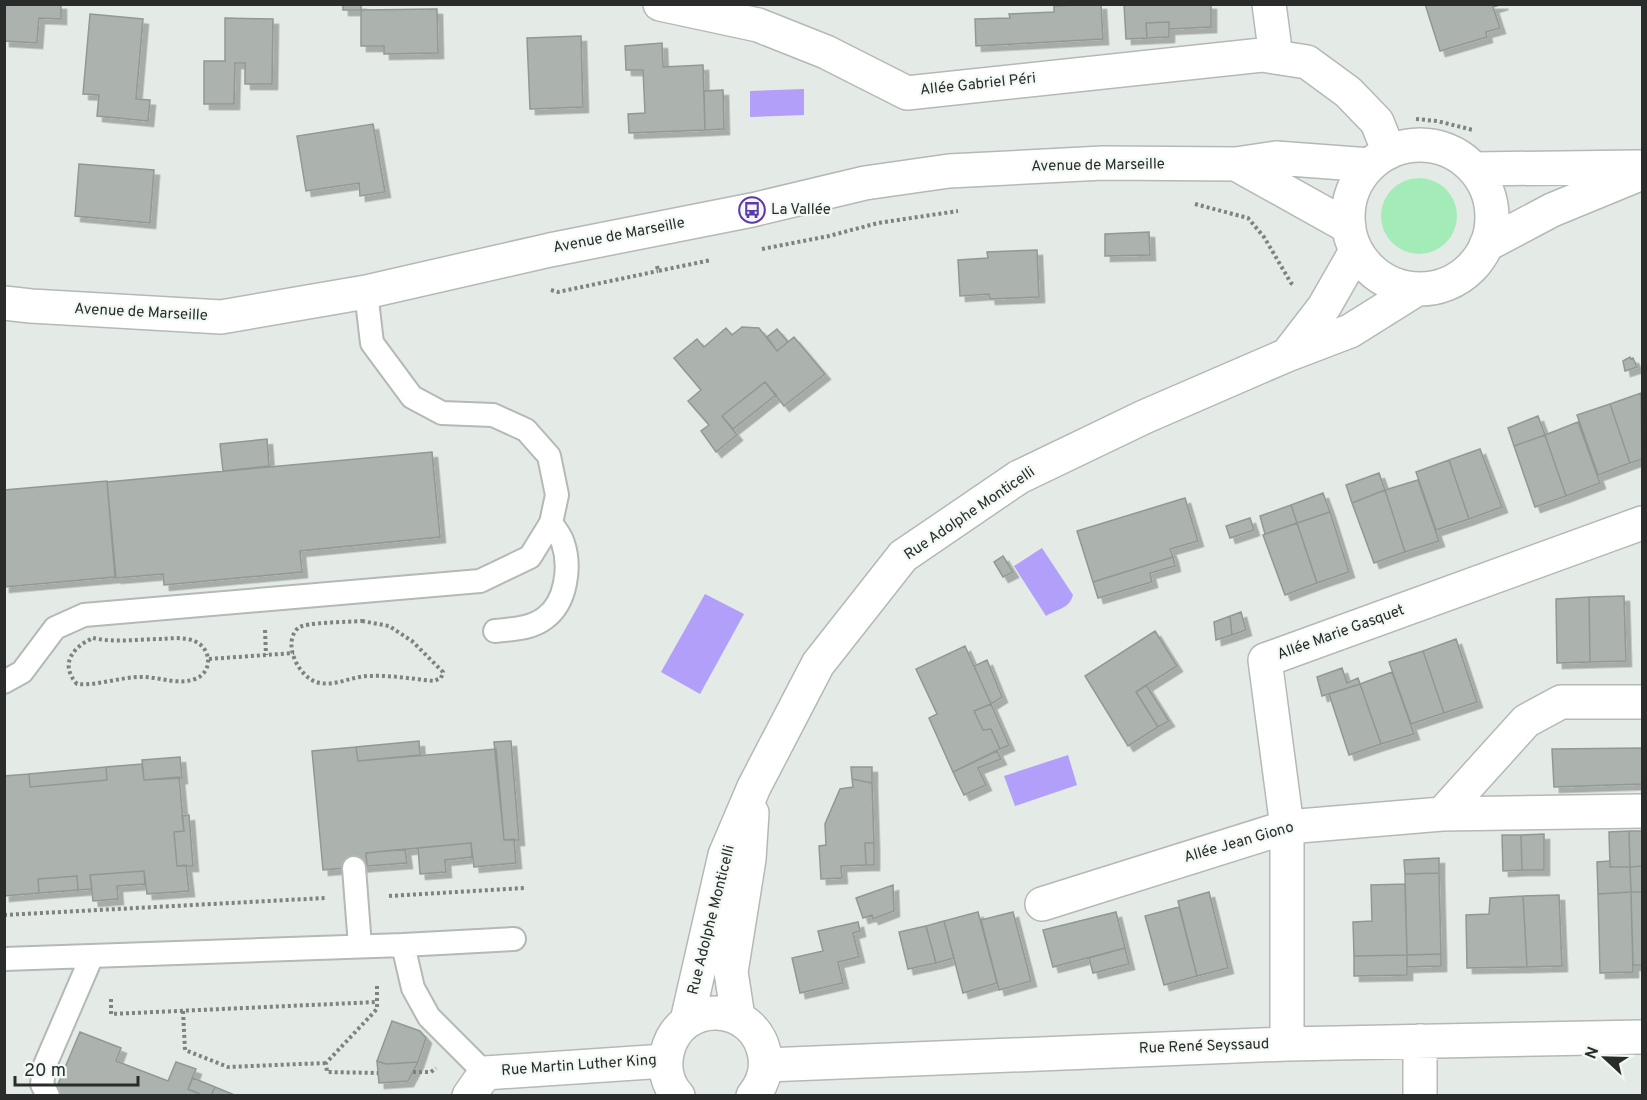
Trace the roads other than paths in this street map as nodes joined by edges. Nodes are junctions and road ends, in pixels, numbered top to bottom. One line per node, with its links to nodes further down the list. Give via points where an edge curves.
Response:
1 (660, 4): 3 (street, Allée Gabriel Péri, via 758,25 826,52 907,93 1262,55)
2 (1269, 4): 3 (street)
3 (1276, 57): 4 (street, Allée Gabriel Péri, via 1307,63 1348,92 1377,122)
4 (1380, 158): 5 (street, Avenue de Marseille, via 1276,158); 7 (street, via 1412,146 1434,147 1456,155); 9 (street, via 1356,183 1349,205)
5 (1236, 164): 9 (street, Avenue de Marseille); 12 (street, Avenue de Marseille, via 1102,163 949,171 865,183)
6 (1642, 167): 7 (street)
7 (1474, 169): 10 (street, via 1491,205 1492,226)
8 (1642, 172): 10 (street, via 1552,210)
9 (1352, 239): 11 (street, via 1371,271 1393,284); 14 (street, Rue Adolphe Monticelli, via 1324,307)
10 (1486, 245): 11 (street, via 1475,264 1459,278 1438,287)
11 (1417, 289): 14 (street, Rue Adolphe Monticelli, via 1350,331)
12 (366, 292): 13 (street, Avenue de Marseille, via 221,317); 15 (lane, via 372,343 412,397 442,413 501,418 526,430 549,456 557,495)
13 (4, 303)
14 (1287, 355): 20 (street, Rue Adolphe Monticelli, via 1019,477 903,556 818,664)
15 (551, 523): 17 (lane, via 563,542 566,561 560,601 546,618 525,627); 18 (lane, via 530,557 480,581 84,615 55,628 22,672)
16 (1642, 524): 23 (street, Allée Marie Gasquet, via 1266,660)
17 (495, 631)
18 (4, 682)
19 (1642, 702): 22 (street, via 1561,702 1526,721)
20 (754, 787): 31 (street, Rue Adolphe Monticelli, via 749,859 731,972); 32 (street, Rue Adolphe Monticelli, via 725,855)
21 (1642, 811): 22 (street, Allée Jean Giono)
22 (1442, 814): 23 (street, Allée Jean Giono)
23 (1287, 827): 25 (street, Allée Jean Giono); 35 (street, Allée Marie Gasquet)
24 (354, 868): 28 (lane)
25 (1042, 904)
26 (514, 939): 27 (lane)
27 (403, 945): 28 (lane); 38 (lane, via 413,988)
28 (360, 946): 30 (lane)
29 (4, 959): 30 (lane)
30 (88, 965): 39 (lane, via 45,1065 42,1084)
31 (738, 1017): 32 (street, Rue Adolphe Monticelli, via 712,1012); 37 (street, via 759,1037)
32 (687, 1021): 36 (street, Rue Adolphe Monticelli, via 675,1032)
33 (1642, 1036): 34 (street, Rue René Seyssaud)
34 (1420, 1041): 35 (street, Rue René Seyssaud); 42 (street)
35 (1287, 1044): 37 (street, Rue René Seyssaud)
36 (665, 1061): 38 (street, Rue Martin Luther King); 40 (street, via 667,1076)
37 (766, 1065): 41 (street, via 763,1080)
38 (477, 1084)
39 (48, 1095)
40 (678, 1095)
41 (753, 1095)
42 (1420, 1095)

